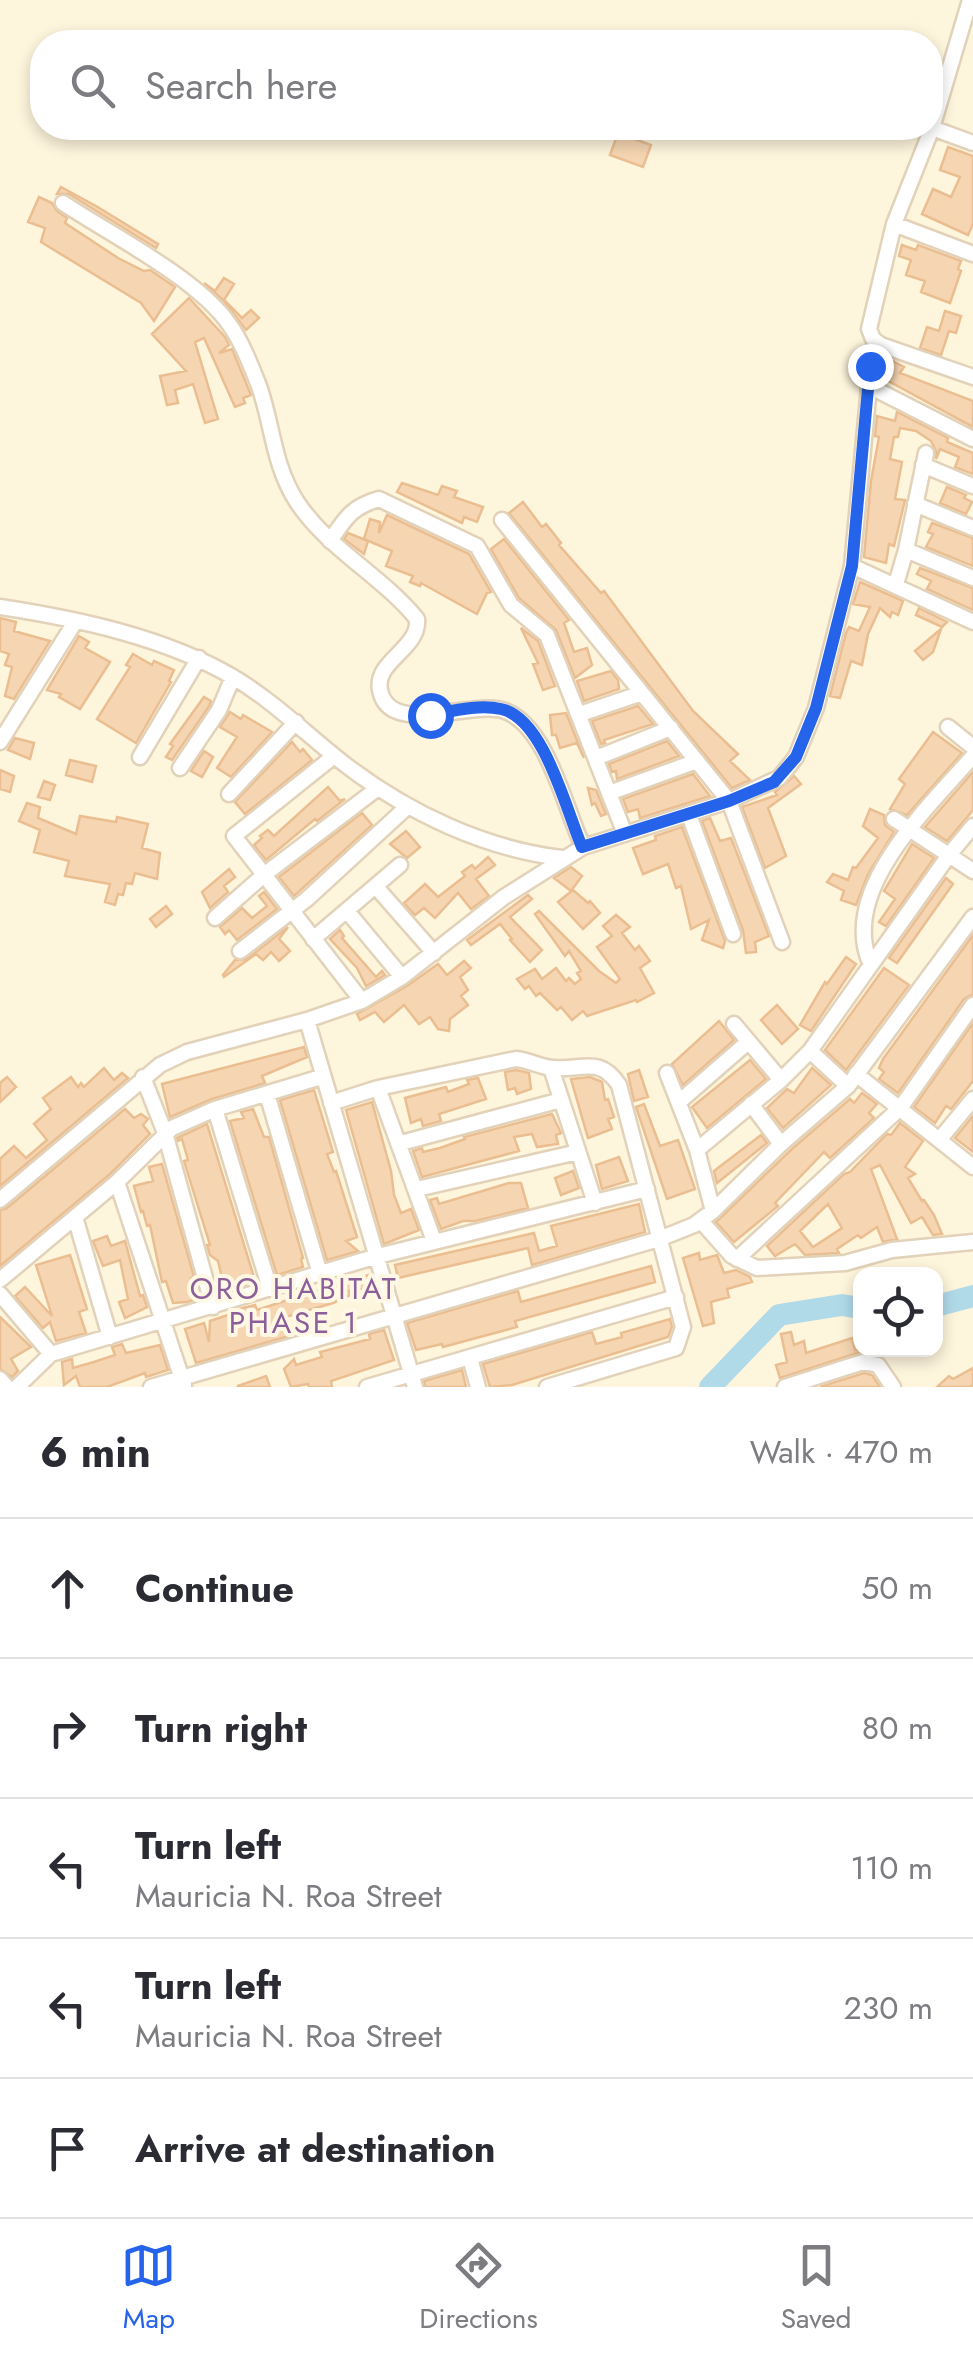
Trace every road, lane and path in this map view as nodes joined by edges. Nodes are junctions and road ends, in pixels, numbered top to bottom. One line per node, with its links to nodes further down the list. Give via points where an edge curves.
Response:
1 (970, 0): 2 (street)
2 (968, 21): 3 (street)
3 (943, 95)
4 (943, 132): 6 (street)
5 (927, 140): 8 (street)
6 (973, 143)
7 (63, 203): 18 (street, via 186,283 228,323 258,385 278,467 304,513)
8 (894, 224): 9 (street); 11 (street, via 869,330 873,339)
9 (973, 254)
10 (870, 366): 12 (street)
11 (973, 377)
12 (870, 386): 13 (street); 20 (street)
13 (973, 439)
14 (973, 486): 15 (street, via 924,459)
15 (914, 504): 17 (street); 19 (street)
16 (502, 520): 28 (street)
17 (973, 528)
18 (330, 541): 29 (street, via 342,519 380,499 477,546 511,605 547,635); 51 (street, via 417,618 415,635 379,681 388,705 418,716 501,709 521,718 552,769)
19 (906, 550): 21 (street); 22 (street)
20 (852, 566): 22 (street); 44 (street, via 816,708 796,757 774,782)
21 (973, 578)
22 (896, 584): 25 (street)
23 (0, 607): 24 (street)
24 (76, 622): 26 (street); 33 (street)
25 (973, 622)
26 (199, 658): 27 (street); 37 (street)
27 (233, 677): 30 (street); 40 (street)
28 (639, 694): 29 (street); 31 (street)
29 (580, 714): 38 (street)
30 (296, 722): 35 (street); 43 (street)
31 (671, 728): 38 (street); 39 (street)
32 (948, 728): 34 (street)
33 (0, 742)
34 (973, 748)
35 (334, 756): 41 (street); 56 (street, via 234,836)
36 (973, 756): 49 (street)
37 (140, 757)
38 (596, 758): 42 (street)
39 (697, 760): 42 (street); 44 (street)
40 (180, 768)
41 (378, 788): 45 (street); 56 (street)
42 (609, 793): 50 (street)
43 (230, 794)
44 (729, 801): 46 (street); 64 (street)
45 (407, 807): 53 (street, via 488,842); 58 (street)
46 (690, 815): 50 (street); 62 (street)
47 (894, 818): 49 (street)
48 (973, 826): 52 (street)
49 (909, 830): 52 (street); 67 (street, via 880,872 866,908 862,934)
50 (625, 834): 51 (street)
51 (582, 847): 53 (street)
52 (949, 855): 55 (street); 67 (street)
53 (562, 858): 66 (street)
54 (400, 865): 57 (street)
55 (973, 871)
56 (265, 874): 58 (street); 61 (street)
57 (376, 888): 59 (street); 66 (street)
58 (290, 911): 63 (street); 65 (street)
59 (347, 912): 63 (street); 68 (street)
60 (973, 917): 80 (street)
61 (216, 918)
62 (733, 934)
63 (313, 939): 69 (street)
64 (782, 942)
65 (240, 951)
66 (434, 952): 68 (street)
67 (871, 965): 74 (street)
68 (402, 977): 69 (street)
69 (362, 1001): 71 (street)
70 (973, 1005): 88 (street)
71 (307, 1020): 77 (street, via 187,1052); 78 (street)
72 (734, 1024): 73 (street)
73 (748, 1042): 79 (street); 84 (street)
74 (810, 1051): 79 (street); 80 (street)
75 (551, 1068): 81 (street, via 516,1059); 83 (street); 99 (street, via 590,1065 611,1073)
76 (667, 1073): 84 (street)
77 (143, 1077): 90 (street); 100 (street)
78 (322, 1077): 82 (street); 86 (street)
79 (781, 1080): 87 (street)
80 (852, 1080): 88 (street); 93 (street)
81 (378, 1088): 86 (street); 92 (street)
82 (267, 1094): 89 (street); 109 (street)
83 (562, 1100): 92 (street); 95 (street)
84 (680, 1102): 94 (street)
85 (972, 1102): 91 (street)
86 (330, 1103): 107 (street)
87 (750, 1104): 93 (street); 94 (street)
88 (900, 1106): 91 (street); 108 (street)
89 (215, 1110): 90 (street); 111 (street)
90 (166, 1133): 97 (street); 114 (street)
91 (940, 1139): 96 (street)
92 (401, 1144): 98 (street)
93 (781, 1144): 102 (street)
94 (697, 1150): 102 (street)
95 (578, 1152): 98 (street); 101 (street)
96 (973, 1168)
97 (117, 1182): 103 (street); 116 (street)
98 (417, 1189): 105 (street)
99 (647, 1189): 101 (street); 104 (street)
100 (0, 1200)
101 (595, 1202): 105 (street)
102 (707, 1216): 104 (street); 108 (street)
103 (75, 1217): 110 (street); 117 (street)
104 (660, 1239): 113 (street); 115 (street)
105 (434, 1241): 107 (street)
106 (973, 1242): 108 (street, via 801,1268 757,1268)
107 (374, 1257): 109 (street); 115 (street)
108 (737, 1258)
109 (320, 1274): 111 (street)
110 (0, 1280)
111 (270, 1289): 114 (street)
112 (0, 1294): 118 (street)
113 (676, 1296): 119 (street); 128 (street, via 683,1327 676,1348)
114 (214, 1307): 116 (street)
115 (396, 1316): 121 (street); 122 (street)
116 (164, 1320): 117 (street); 122 (street)
117 (110, 1338): 118 (street)
118 (52, 1354): 124 (street)
119 (470, 1358): 121 (street); 127 (street)
120 (0, 1379): 123 (street)
121 (413, 1380): 126 (street)
122 (183, 1383): 125 (street)
123 (8, 1387)
124 (17, 1387)
125 (151, 1387)
126 (367, 1387)
127 (478, 1387)
128 (548, 1387)
129 (785, 1387): 130 (street, via 863,1362 878,1365)
130 (893, 1387)

